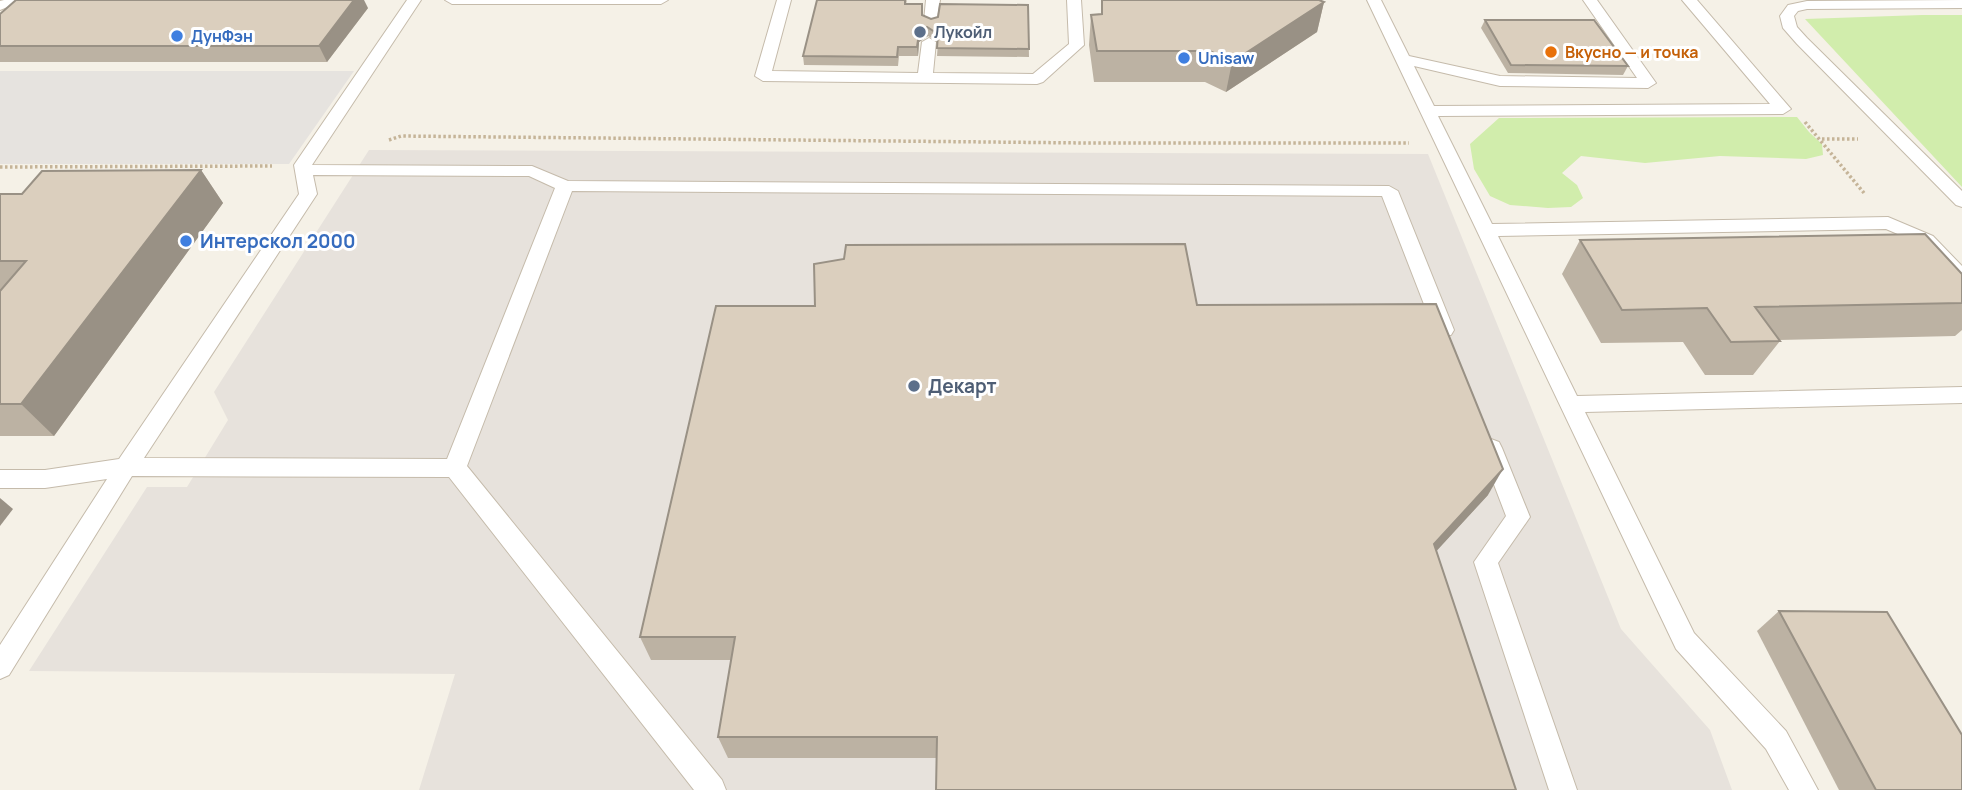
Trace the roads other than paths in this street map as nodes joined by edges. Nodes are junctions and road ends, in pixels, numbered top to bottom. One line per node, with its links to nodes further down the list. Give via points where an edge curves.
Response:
1 (18, 0): 12 (lane)
2 (414, 0): 18 (lane, via 312,142)
3 (452, 0): 4 (lane)
4 (661, 0)
5 (785, 0): 16 (lane, via 763,76)
6 (933, 0): 13 (lane)
7 (1074, 0): 16 (lane, via 1077,44 1037,79)
8 (1374, 0): 15 (lane)
9 (1590, 0): 15 (lane, via 1648,83 1500,81)
10 (1689, 0): 17 (lane, via 1783,109)
11 (1962, 4): 20 (lane, via 1807,5 1793,8 1787,16 1790,28 1802,41)
12 (0, 6)
13 (931, 21)
14 (929, 42): 16 (lane)
15 (1403, 59): 17 (lane)
16 (925, 78)
17 (1428, 111): 21 (lane)
18 (303, 168): 19 (lane, via 532,171); 27 (lane, via 308,194)
19 (565, 186): 23 (lane, via 1389,191); 28 (lane)
20 (1962, 201)
21 (1486, 230): 22 (lane, via 1888,223 1927,240); 25 (lane)
22 (1962, 278)
23 (1454, 354)
24 (1962, 395): 25 (lane)
25 (1570, 404): 33 (lane, via 1685,641 1776,740)
26 (1483, 430): 32 (lane, via 1518,517 1486,562)
27 (126, 467): 28 (lane); 29 (lane, via 45,479); 30 (lane)
28 (455, 468): 31 (lane)
29 (0, 479)
30 (0, 667)
31 (712, 790)
32 (1563, 790)
33 (1804, 790)

